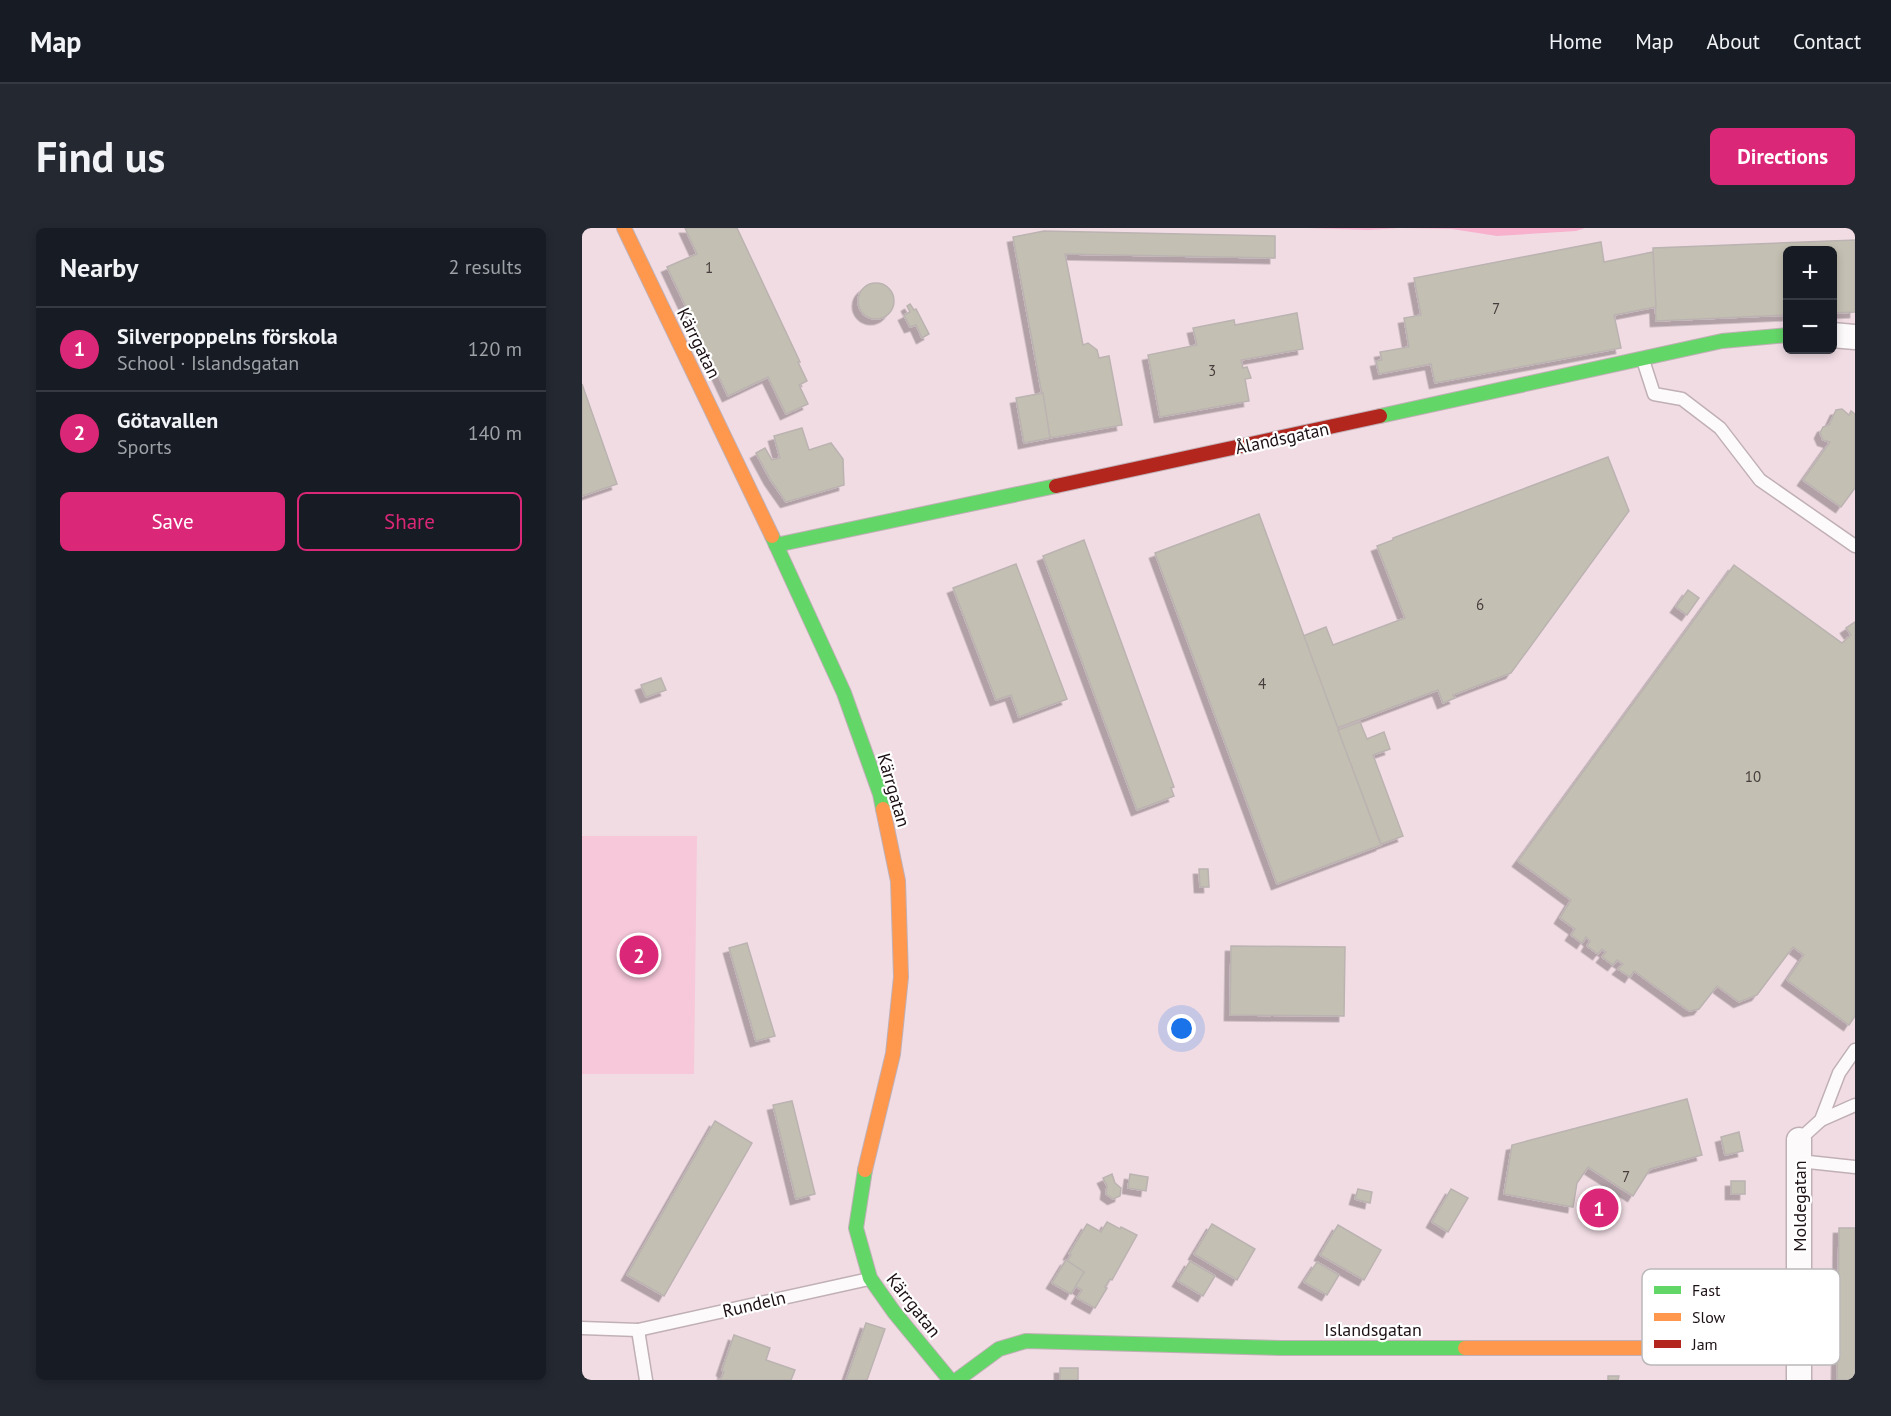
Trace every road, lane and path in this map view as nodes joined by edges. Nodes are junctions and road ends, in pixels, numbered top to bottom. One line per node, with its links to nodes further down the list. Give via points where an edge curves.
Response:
1 (624, 228): 6 (street, Kärrgatan)
2 (1783, 334): 5 (street, Ålandsgatan, via 1722,340)
3 (1837, 335): 4 (street)
4 (1855, 337)
5 (1642, 359): 6 (street, Ålandsgatan); 7 (lane, via 1654,394 1682,399 1720,428 1760,480)
6 (776, 545): 14 (street, Kärrgatan, via 844,693 880,794 898,881 901,977 894,1043 856,1228)
7 (1855, 546)
8 (1855, 1050): 10 (lane, via 1839,1073)
9 (1855, 1105): 10 (lane)
10 (1821, 1120): 11 (lane)
11 (1799, 1151): 12 (lane); 13 (street, Moldegatan)
12 (1855, 1167)
13 (1799, 1269)
14 (870, 1278): 16 (lane, Rundeln); 19 (street, Kärrgatan)
15 (582, 1328): 16 (lane, Rundeln)
16 (638, 1330): 18 (lane)
17 (1642, 1348): 20 (street, Islandsgatan, via 1281,1348 1026,1341 999,1349)
18 (646, 1380)
19 (950, 1380)
20 (957, 1380)

